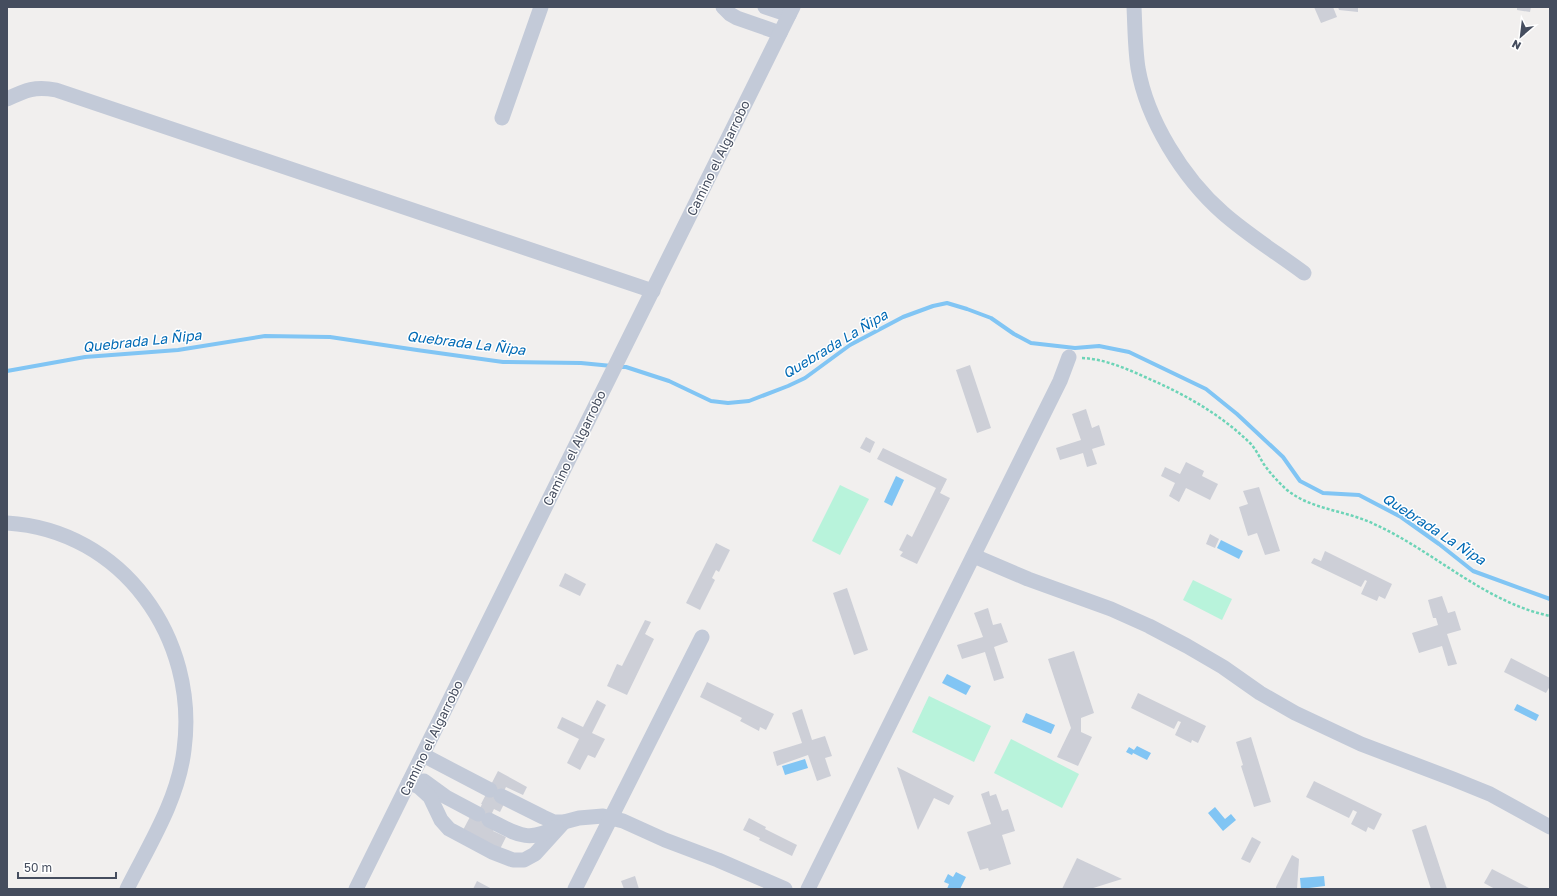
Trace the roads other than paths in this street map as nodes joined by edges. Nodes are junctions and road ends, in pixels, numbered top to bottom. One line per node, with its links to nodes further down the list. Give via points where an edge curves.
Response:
1 (541, 7): 8 (street)
2 (723, 7): 6 (street, via 737,18)
3 (765, 7): 5 (street)
4 (1134, 7): 9 (street, via 1136,50 1142,85 1152,115 1169,147 1222,212)
5 (791, 11): 6 (street, Camino el Algarrobo)
6 (780, 33): 10 (street, Camino el Algarrobo)
7 (7, 99): 10 (street, via 31,89 56,90)
8 (502, 118)
9 (1304, 273)
10 (653, 290): 15 (street, Camino el Algarrobo)
11 (1069, 357): 13 (street, via 1060,381)
12 (7, 523): 20 (street, via 31,526 78,541 108,561 145,598 164,627 177,659 182,675 186,713 180,770 167,809)
13 (974, 556): 19 (street, via 1149,626 1223,667 1295,713 1361,744 1490,794); 24 (street)
14 (702, 637): 17 (street)
15 (423, 755): 16 (street, Camino el Algarrobo); 18 (street, via 543,817 554,822)
16 (411, 778): 18 (street, via 421,778 446,797 524,836 542,834); 18 (street, via 430,797 448,829 513,860 524,860 535,854); 21 (street, Camino el Algarrobo)
17 (610, 818): 18 (street, via 592,817); 22 (street); 23 (street, via 623,821)
18 (564, 822)
19 (1550, 827)
20 (127, 889)
21 (356, 889)
22 (575, 889)
23 (785, 889)
24 (808, 889)

